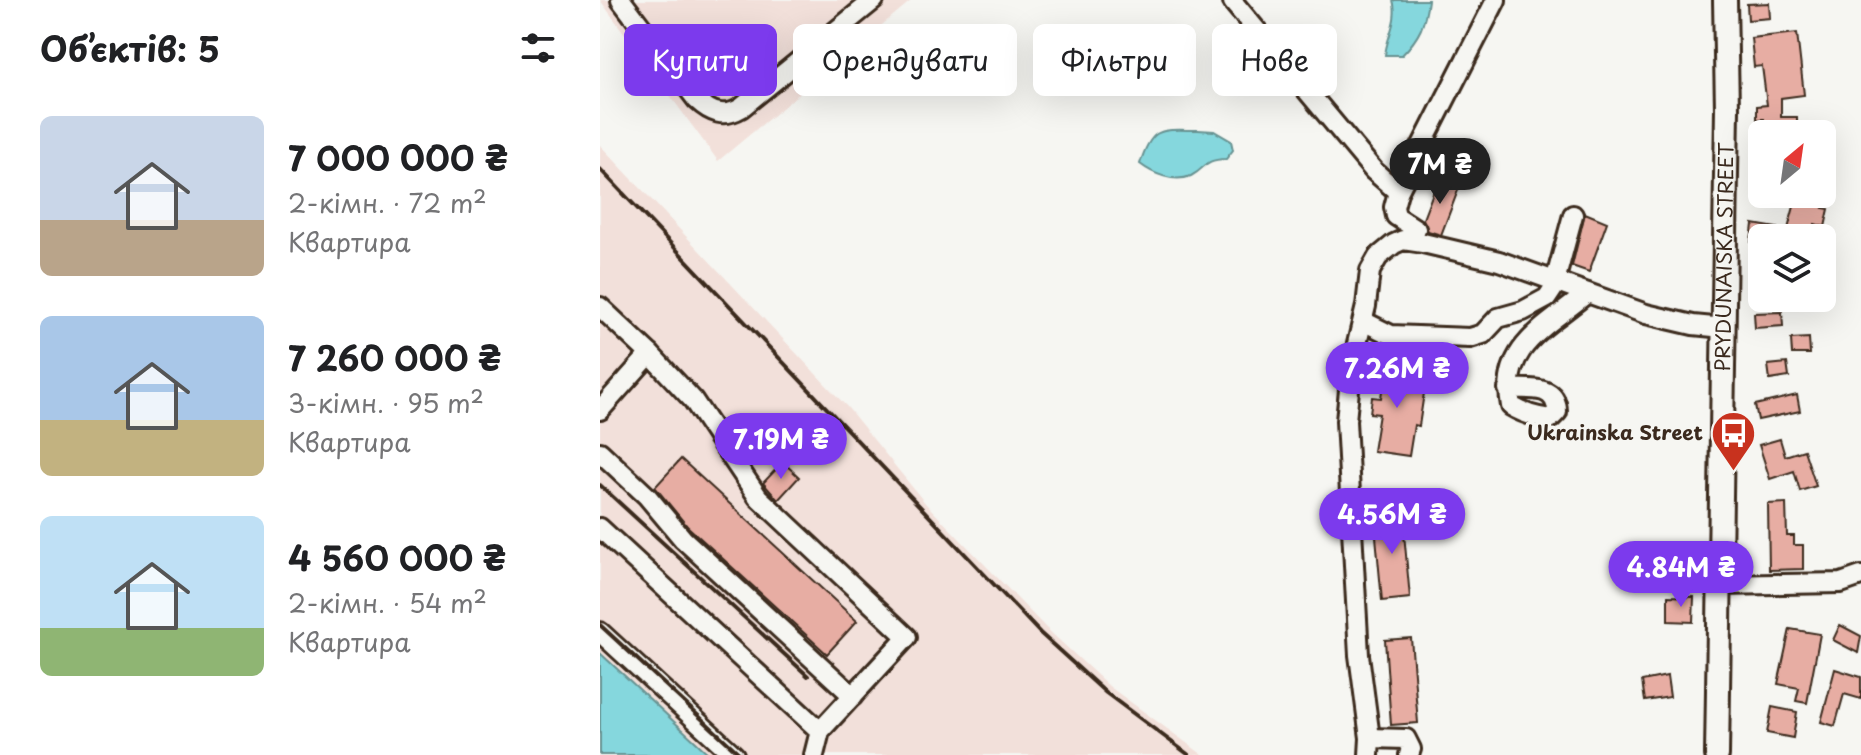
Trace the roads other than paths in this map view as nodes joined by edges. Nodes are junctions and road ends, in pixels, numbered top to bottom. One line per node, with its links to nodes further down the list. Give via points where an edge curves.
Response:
1 (621, 0): 2 (street, via 697,100 712,112 727,114)
2 (874, 0)
3 (1496, 0): 6 (street)
4 (1725, 0): 13 (main road, PRYDUNAISKA STREET)
5 (1231, 6): 6 (street)
6 (1398, 192): 8 (street, via 1396,216)
7 (1573, 215): 9 (street)
8 (1416, 229)
9 (1556, 280): 10 (street); 12 (street, via 1547,298 1498,318 1483,334 1470,338 1391,335); 12 (street, via 1403,240 1378,257 1370,271)
10 (1587, 293): 13 (street, via 1670,320); 15 (street, via 1532,335 1520,350)
11 (600, 307): 14 (street)
12 (1363, 321): 24 (street, via 1346,421 1358,640)
13 (1724, 328): 20 (main road, PRYDUNAISKA STREET)
14 (650, 354): 16 (street); 22 (street, via 712,426 758,497 907,637)
15 (1508, 389)
16 (600, 410)
17 (600, 452): 22 (street, via 683,539)
18 (600, 528): 23 (street)
19 (1861, 576): 20 (street, via 1841,583)
20 (1720, 585): 25 (main road, PRYDUNAISKA STREET)
21 (600, 632): 26 (street)
22 (853, 696): 23 (street)
23 (820, 731): 27 (street)
24 (1370, 746): 28 (street, via 1406,739)
25 (1717, 753)
26 (734, 755)
27 (814, 755)
28 (1409, 755)

